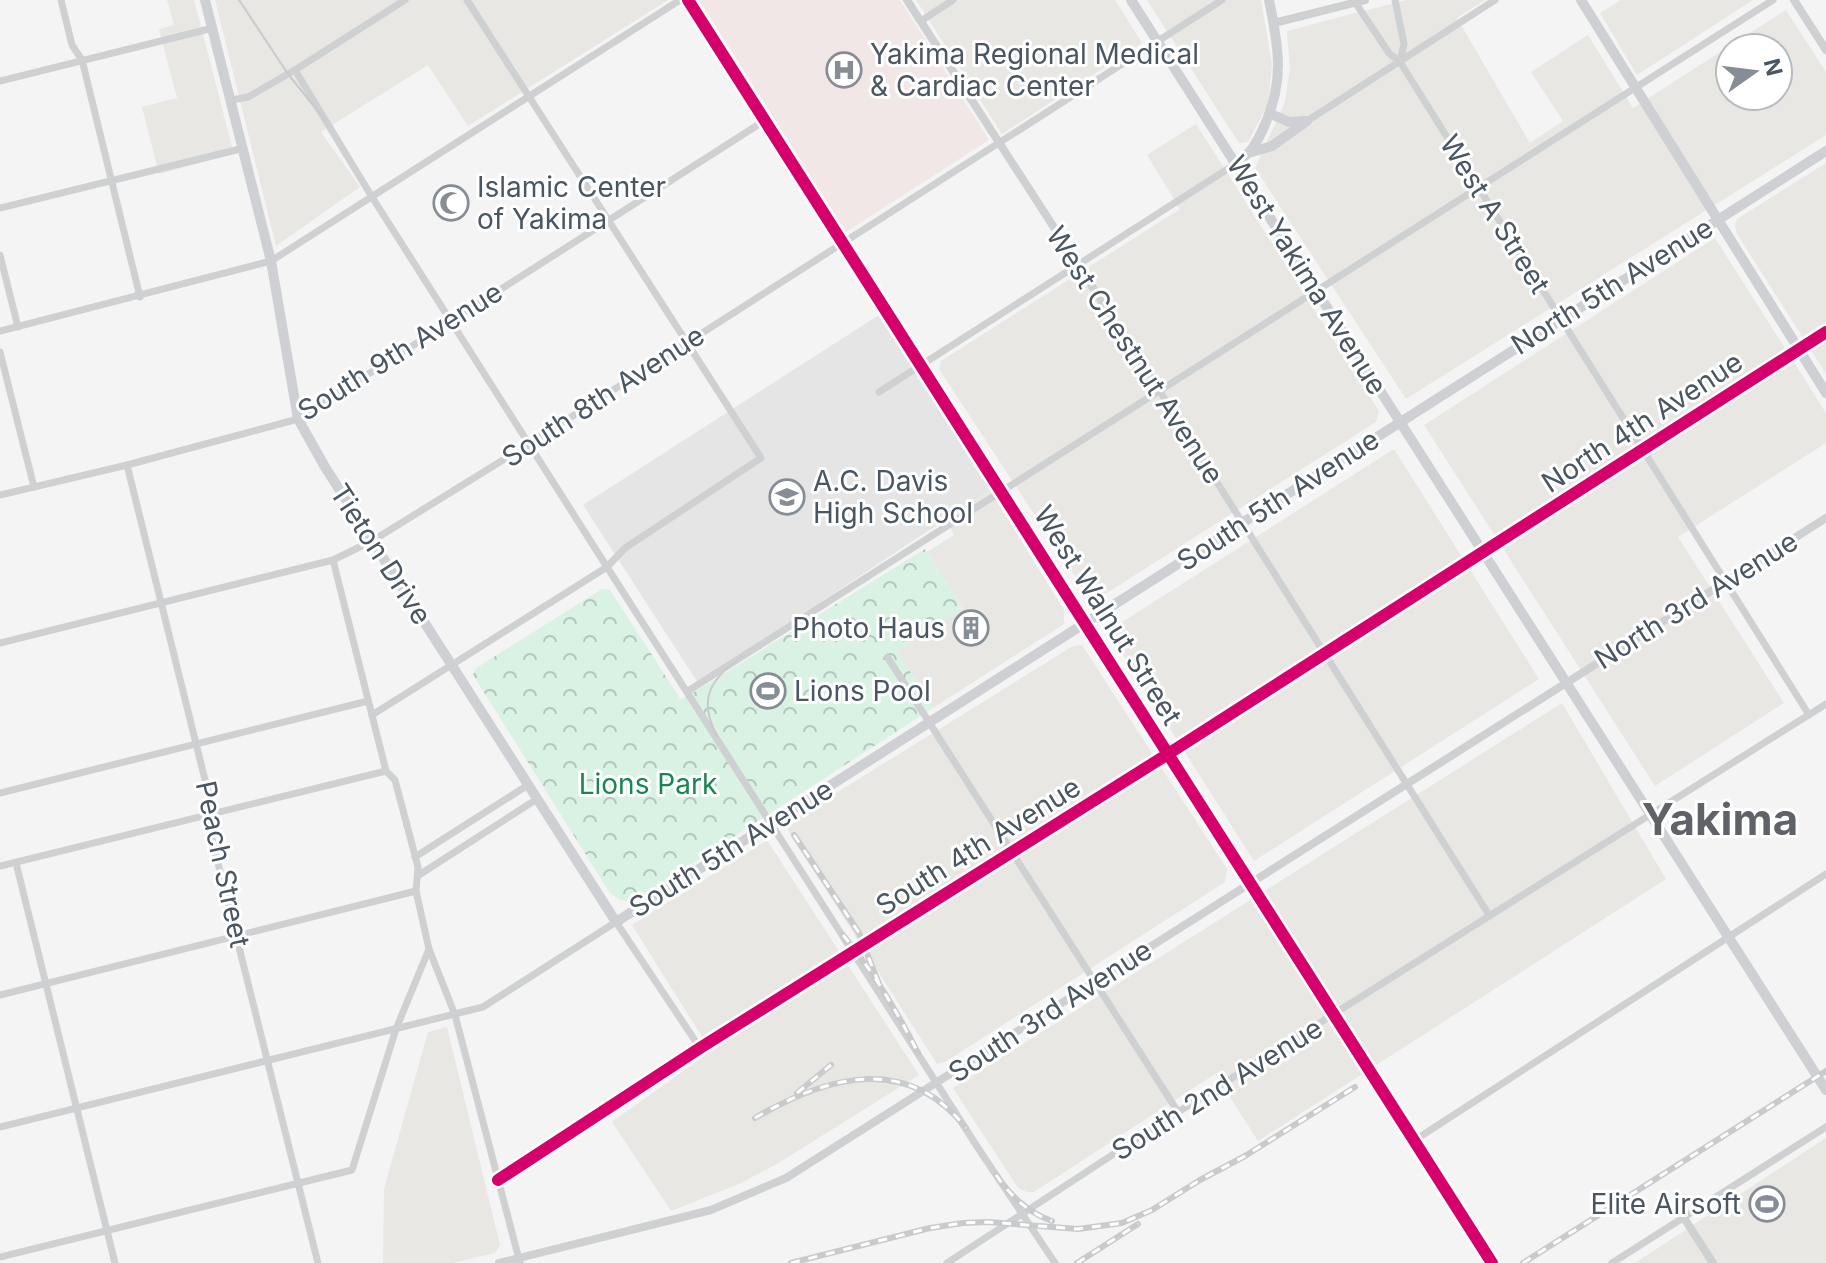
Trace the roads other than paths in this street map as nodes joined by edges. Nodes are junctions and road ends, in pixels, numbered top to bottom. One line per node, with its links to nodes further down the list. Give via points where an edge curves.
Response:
1 (61, 0): 24 (street, via 72,45)
2 (205, 0): 21 (main road, Tieton Drive)
3 (405, 0): 26 (street)
4 (467, 0): 29 (street)
5 (680, 0): 29 (street)
6 (688, 0): 32 (street, West Walnut Street)
7 (907, 0): 19 (street, West Chestnut Avenue)
8 (953, 0): 19 (street)
9 (1131, 0): 22 (main road, West Yakima Avenue)
10 (1222, 0): 22 (street, South 8th Avenue)
11 (1269, 0): 20 (main road)
12 (1365, 0): 18 (street)
13 (1395, 0): 25 (street, via 1404,44)
14 (1495, 0): 25 (street)
15 (1581, 0): 28 (main road)
16 (1773, 0): 28 (street)
17 (1794, 0): 23 (street)
18 (1355, 2): 20 (street); 25 (street, West A Street)
19 (921, 21): 34 (street, West Chestnut Avenue)
20 (1274, 23): 31 (main road, via 1279,76)
21 (213, 28): 24 (street); 30 (main road, Tieton Drive)
22 (1158, 41): 34 (street, South 8th Avenue); 38 (main road, West Yakima Avenue)
23 (1826, 50)
24 (82, 60): 27 (street); 39 (street)
25 (1400, 62): 33 (street); 40 (street, West A Street)
26 (295, 70): 30 (street, via 248,97); 41 (street)
27 (0, 81)
28 (1636, 88): 40 (street); 44 (main road)
29 (529, 96): 41 (street); 43 (street)
30 (231, 100): 35 (main road, Tieton Drive)
31 (1271, 114): 33 (main road, via 1289,122); 37 (main road)
32 (764, 121): 43 (street, South 9th Avenue); 45 (street, West Walnut Street)
33 (1307, 121): 37 (main road, via 1272,146)
34 (1000, 143): 45 (street, South 8th Avenue); 48 (street, West Chestnut Avenue)
35 (244, 148): 39 (street); 47 (main road, Tieton Drive)
36 (1826, 151): 44 (main road, North 5th Avenue)
37 (1252, 152): 38 (main road)
38 (1237, 163): 48 (street); 49 (main road, West Yakima Avenue)
39 (111, 181): 42 (street); 50 (street)
40 (1477, 187): 49 (street); 51 (street, West A Street)
41 (372, 197): 47 (street); 52 (street)
42 (0, 208)
43 (607, 220): 52 (street, South 9th Avenue); 56 (street)
44 (1717, 221): 51 (main road, North 5th Avenue); 57 (main road)
45 (842, 243): 56 (street, South 8th Avenue); 59 (street, West Walnut Street)
46 (0, 255): 53 (street)
47 (271, 261): 50 (street); 63 (main road, Tieton Drive)
48 (1078, 266): 59 (street); 60 (street, West Chestnut Avenue)
49 (1317, 290): 60 (street); 64 (main road, West Yakima Avenue)
50 (140, 297): 53 (street)
51 (1560, 318): 64 (main road, North 5th Avenue); 66 (street, West A Street)
52 (450, 319): 63 (street, South 9th Avenue); 65 (street)
53 (18, 327): 54 (street)
54 (0, 331)
55 (1826, 332): 57 (street, North 4th Avenue)
56 (687, 343): 65 (street, South 8th Avenue); 76 (street, via 761,458 625,548)
57 (1798, 349): 62 (main road); 66 (street, North 4th Avenue)
58 (0, 352): 68 (street)
59 (921, 366): 61 (street); 69 (street, West Walnut Street)
60 (1159, 390): 69 (street); 72 (street, West Chestnut Avenue)
61 (879, 392)
62 (1826, 393)
63 (298, 419): 67 (street, South 9th Avenue); 73 (main road, Tieton Drive)
64 (1399, 422): 72 (main road, South 5th Avenue); 74 (main road, West Yakima Avenue)
65 (529, 444): 73 (street, South 8th Avenue); 76 (street)
66 (1643, 450): 74 (street, North 4th Avenue); 77 (street, West A Street)
67 (127, 465): 68 (street, South 9th Avenue); 78 (street, Peach Street)
68 (34, 487): 70 (street, South 9th Avenue)
69 (1002, 491): 79 (street, West Walnut Street); 85 (street)
70 (0, 495)
71 (1826, 518): 77 (street, North 3rd Avenue)
72 (1242, 523): 79 (main road, South 5th Avenue); 81 (street, West Chestnut Avenue)
73 (372, 541): 75 (street, South 8th Avenue); 83 (main road, Tieton Drive)
74 (1484, 552): 81 (street, South 4th Avenue); 84 (main road, West Yakima Avenue)
75 (333, 560): 78 (street, South 8th Avenue); 86 (street)
76 (607, 567): 83 (street); 85 (street)
77 (1726, 582): 84 (street, North 3rd Avenue); 89 (street, West A Street)
78 (160, 603): 80 (street, South 8th Avenue); 91 (street, Peach Street)
79 (1084, 624): 90 (main road, South 5th Avenue); 92 (street, West Walnut Street)
80 (0, 643)
81 (1325, 652): 92 (street, South 4th Avenue); 95 (street, West Chestnut Avenue)
82 (888, 658): 90 (street)
83 (452, 665): 88 (street); 94 (main road, Tieton Drive)
84 (1567, 682): 95 (street, South 3rd Avenue); 98 (main road, West Yakima Avenue)
85 (688, 691): 100 (street)
86 (368, 701): 88 (street); 91 (street)
87 (1826, 704): 89 (street, South 2nd Avenue)
88 (372, 715): 93 (street)
89 (1809, 715): 98 (street, South 2nd Avenue)
90 (929, 722): 100 (main road, South 5th Avenue); 101 (street)
91 (197, 744): 96 (street); 99 (street, Peach Street)
92 (1168, 754): 101 (street, South 4th Avenue); 107 (street, West Walnut Street)
93 (386, 771): 99 (street); 102 (street, via 395,780)
94 (528, 785): 97 (main road, Tieton Drive); 102 (street)
95 (1408, 785): 107 (street, South 3rd Avenue); 109 (street, West Chestnut Avenue)
96 (0, 793)
97 (537, 799): 106 (street); 110 (main road, Tieton Drive)
98 (1650, 813): 109 (street, South 2nd Avenue); 111 (main road, West Yakima Avenue)
99 (211, 814): 103 (street); 112 (street, Peach Street, via 208,823)
100 (771, 823): 110 (main road, South 5th Avenue); 114 (street)
101 (1011, 854): 114 (street, South 4th Avenue); 115 (street)
102 (415, 857): 106 (street)
103 (16, 863): 104 (street); 116 (street)
104 (0, 866)
105 (1826, 874): 111 (street)
106 (419, 875): 108 (street)
107 (1251, 882): 115 (street, South 3rd Avenue); 119 (street, West Walnut Street)
108 (416, 891): 112 (street); 113 (street)
109 (1489, 915): 119 (street, South 2nd Avenue)
110 (616, 922): 118 (street, South 5th Avenue, via 483,1007); 121 (street, Tieton Drive)
111 (1728, 936): 124 (main road, West Yakima Avenue); 129 (street)
112 (237, 937): 116 (street); 122 (street, Peach Street)
113 (429, 949): 118 (street); 120 (street)
114 (854, 953): 121 (street, South 4th Avenue); 123 (street)
115 (1095, 982): 123 (street, South 3rd Avenue); 126 (street)
116 (46, 983): 117 (street); 125 (street)
117 (0, 995)
118 (455, 1015): 120 (street, South 5th Avenue); 130 (street)
119 (1333, 1015): 126 (street, South 2nd Avenue); 129 (street, West Walnut Street)
120 (396, 1029): 122 (street, South 5th Avenue); 131 (street, via 352,1170)
121 (700, 1048): 130 (street, South 4th Avenue)
122 (268, 1060): 125 (street, South 5th Avenue); 131 (street, Peach Street)
123 (937, 1083): 132 (street); 137 (street, South 3rd Avenue, via 786,1178 748,1195 711,1210)
124 (1826, 1090)
125 (78, 1108): 127 (street, South 5th Avenue); 134 (street)
126 (1178, 1112): 132 (street, South 2nd Avenue)
127 (0, 1127)
128 (1826, 1127): 133 (street)
129 (1415, 1140): 135 (street, West Walnut Street)
130 (498, 1180): 137 (street)
131 (299, 1183): 134 (street); 139 (street, Peach Street)
132 (1022, 1215): 141 (street, South 2nd Avenue); 142 (street)
133 (1684, 1218): 143 (street); 144 (street)
134 (107, 1230): 136 (street); 138 (street)
135 (1488, 1256)
136 (0, 1257)
137 (518, 1261): 140 (street, South 3rd Avenue)
138 (115, 1263)
139 (318, 1263)
140 (499, 1263)
141 (947, 1263)
142 (1055, 1263)
143 (1612, 1263)
144 (1713, 1263)

